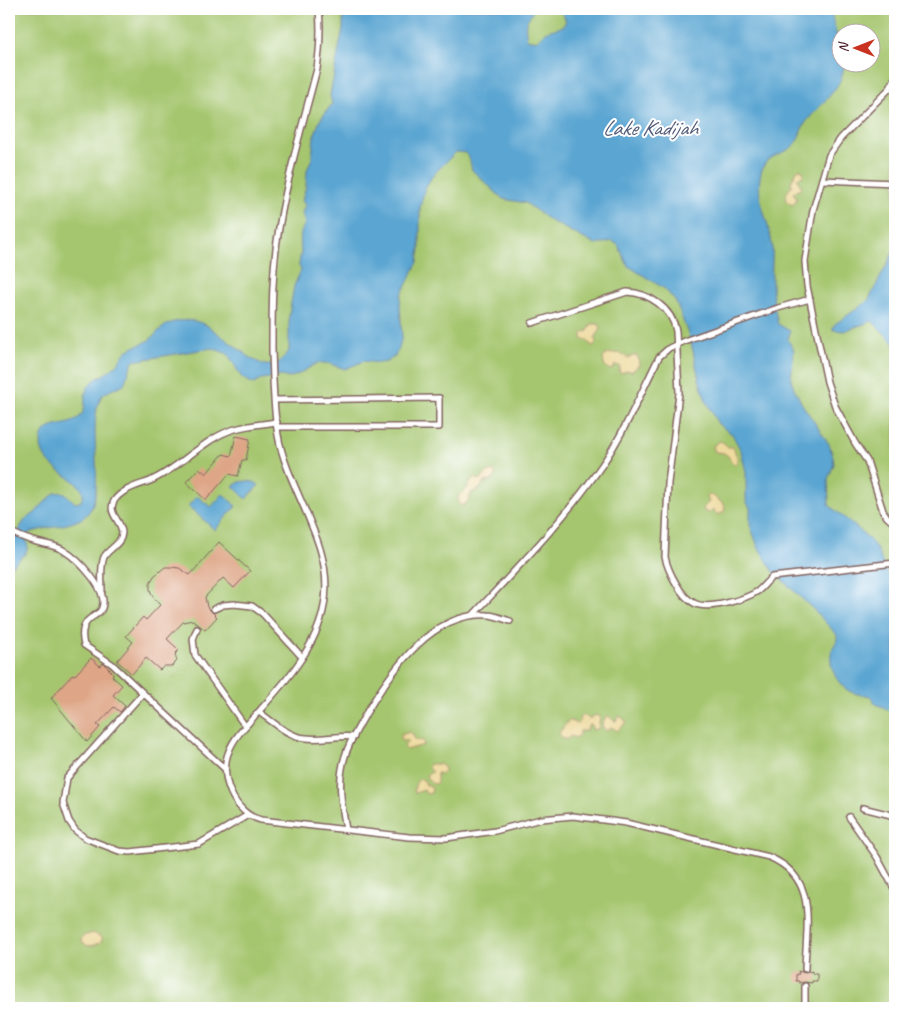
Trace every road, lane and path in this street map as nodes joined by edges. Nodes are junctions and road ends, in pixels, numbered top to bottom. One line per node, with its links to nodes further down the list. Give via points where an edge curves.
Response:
1 (319, 9): 8 (lane, via 321,29 317,69 279,229 272,304)
2 (895, 78): 3 (lane, via 890,88 841,138 829,155)
3 (822, 180): 4 (lane); 5 (lane, via 813,210 805,261)
4 (895, 184)
5 (810, 299): 7 (lane); 10 (lane, via 835,406 867,461 883,511)
6 (532, 323): 7 (lane, via 627,292 638,292 658,302 675,322)
7 (677, 345): 12 (lane, via 679,394 668,483 665,557 684,596 695,604 707,606 737,600 760,590 772,577); 15 (lane, via 659,357 624,429 602,465 558,523)
8 (275, 400): 9 (lane); 9 (lane, via 439,398 439,427)
9 (277, 425): 13 (lane, via 234,429 152,480 120,493 112,508 122,533 120,540 104,557); 18 (lane, via 284,458 317,538 325,573 322,615 314,639)
10 (895, 524)
11 (11, 532): 13 (lane, via 63,550 86,570)
12 (895, 562)
13 (102, 592): 19 (lane, via 100,613 85,623 84,646 112,664)
14 (214, 609): 18 (lane, via 234,604 252,606)
15 (473, 615): 16 (lane, via 489,615); 22 (lane, via 445,625 416,646 383,685)
16 (510, 621)
17 (197, 629): 21 (lane, via 192,643 195,655)
18 (302, 657): 20 (lane)
19 (143, 693): 23 (lane); 25 (lane, via 67,778 63,809 75,830 85,838 130,852 198,844)
20 (258, 712): 21 (lane); 22 (lane, via 296,737)
21 (245, 726): 23 (lane, via 229,751)
22 (354, 737): 28 (lane, via 342,769)
23 (225, 769): 25 (lane, via 231,791)
24 (863, 808): 26 (lane)
25 (248, 815): 28 (lane, via 262,820)
26 (895, 816)
27 (849, 817): 29 (lane)
28 (346, 830): 30 (lane, via 446,838 495,832 541,818 573,816 626,823 758,854 787,866 805,893)
29 (895, 890)
30 (805, 969)
31 (805, 986): 32 (lane)
32 (805, 1008)

